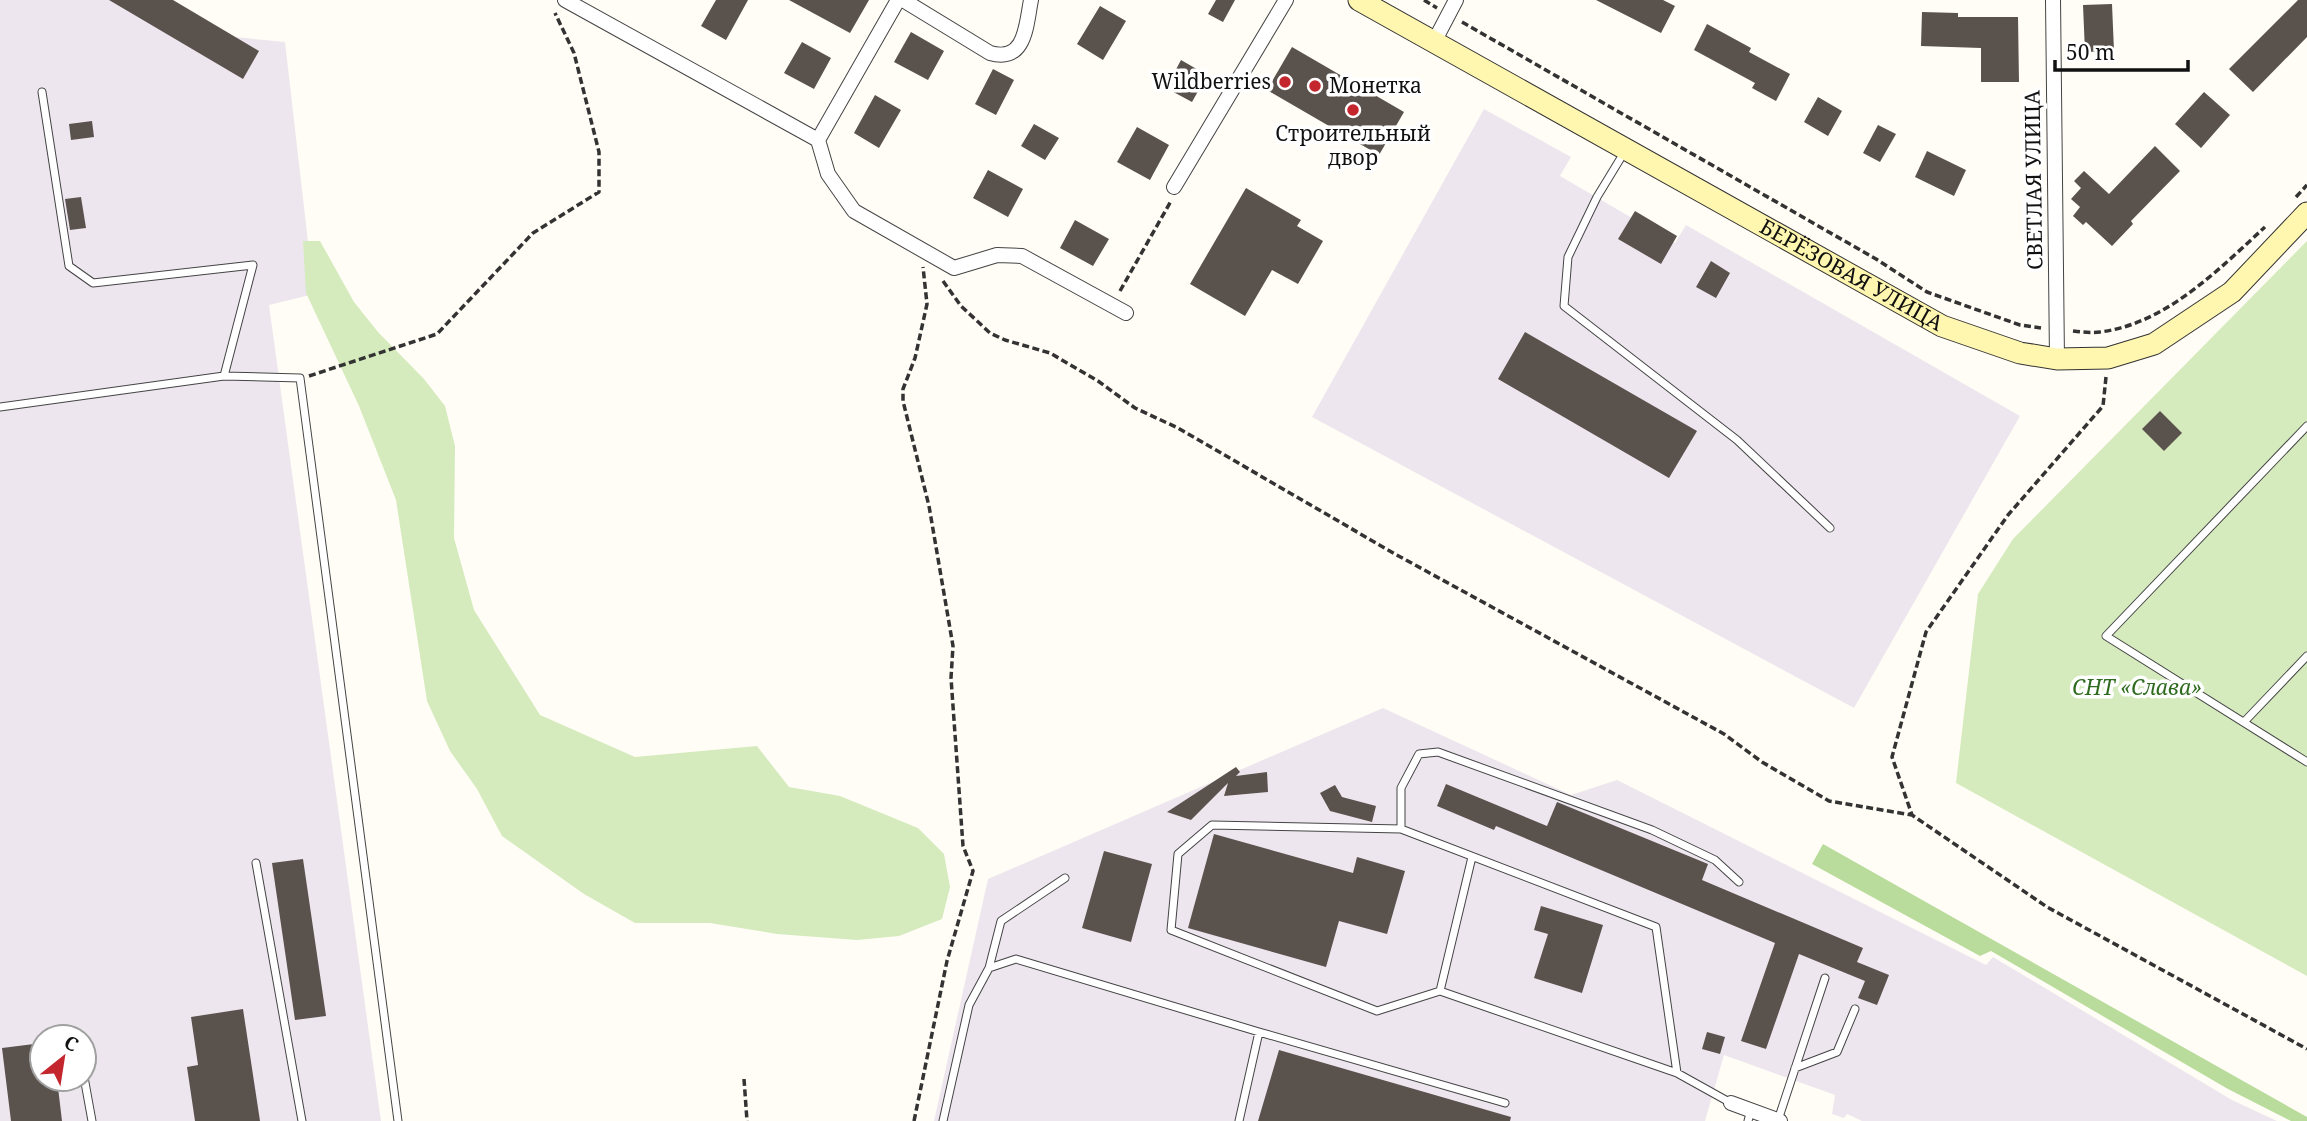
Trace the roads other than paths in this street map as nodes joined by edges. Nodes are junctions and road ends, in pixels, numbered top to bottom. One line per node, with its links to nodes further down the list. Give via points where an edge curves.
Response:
1 (565, 0): 10 (street)
2 (900, 0): 3 (street, via 1000,55 1010,54 1023,38); 10 (street)
3 (1031, 0)
4 (1286, 0): 12 (street)
5 (1456, 0): 8 (street)
6 (2053, 0): 15 (street, СВЕТЛАЯ УЛИЦА)
7 (1369, 3): 8 (main road, БЕРЁЗОВАЯ УЛИЦА)
8 (1434, 42): 11 (main road, БЕРЁЗОВАЯ УЛИЦА)
9 (42, 92): 16 (lane, via 69,266 93,283 253,265)
10 (818, 140): 14 (street, via 828,174 854,211 921,251 954,268 997,256 1022,256)
11 (1625, 150): 15 (main road, БЕРЁЗОВАЯ УЛИЦА, via 1942,326 2020,353); 19 (lane, via 1568,257 1564,306 1737,440)
12 (1174, 187)
13 (2299, 207): 15 (main road, БЕРЁЗОВАЯ УЛИЦА, via 2232,292 2154,344 2108,358)
14 (1126, 313)
15 (2057, 359)
16 (224, 376): 17 (lane); 41 (lane, via 300,378)
17 (0, 407)
18 (2307, 426): 21 (lane, via 2106,636)
19 (1830, 528)
20 (2307, 656): 21 (lane)
21 (2244, 722): 22 (lane)
22 (2307, 762)
23 (1401, 829): 24 (lane); 27 (lane, via 1401,788 1419,754 1438,752 1652,830 1714,860); 30 (lane, via 1212,825 1178,854 1171,930 1377,1011)
24 (1472, 857): 30 (lane); 34 (lane, via 1656,927)
25 (256, 863): 40 (lane)
26 (1065, 878): 28 (lane, via 1001,921)
27 (1740, 882)
28 (989, 968): 32 (lane, via 1016,958); 42 (lane, via 969,1005)
29 (1825, 978): 33 (lane)
30 (1440, 991): 34 (lane)
31 (1855, 1009): 33 (lane, via 1837,1052)
32 (1259, 1032): 36 (lane); 43 (lane)
33 (1795, 1068): 44 (lane)
34 (1677, 1073): 37 (lane)
35 (87, 1093): 39 (lane)
36 (1506, 1103)
37 (1731, 1103): 38 (street)
38 (1749, 1116): 44 (street)
39 (92, 1121)
40 (302, 1121)
41 (398, 1121)
42 (943, 1121)
43 (1239, 1121)
44 (1779, 1121)

